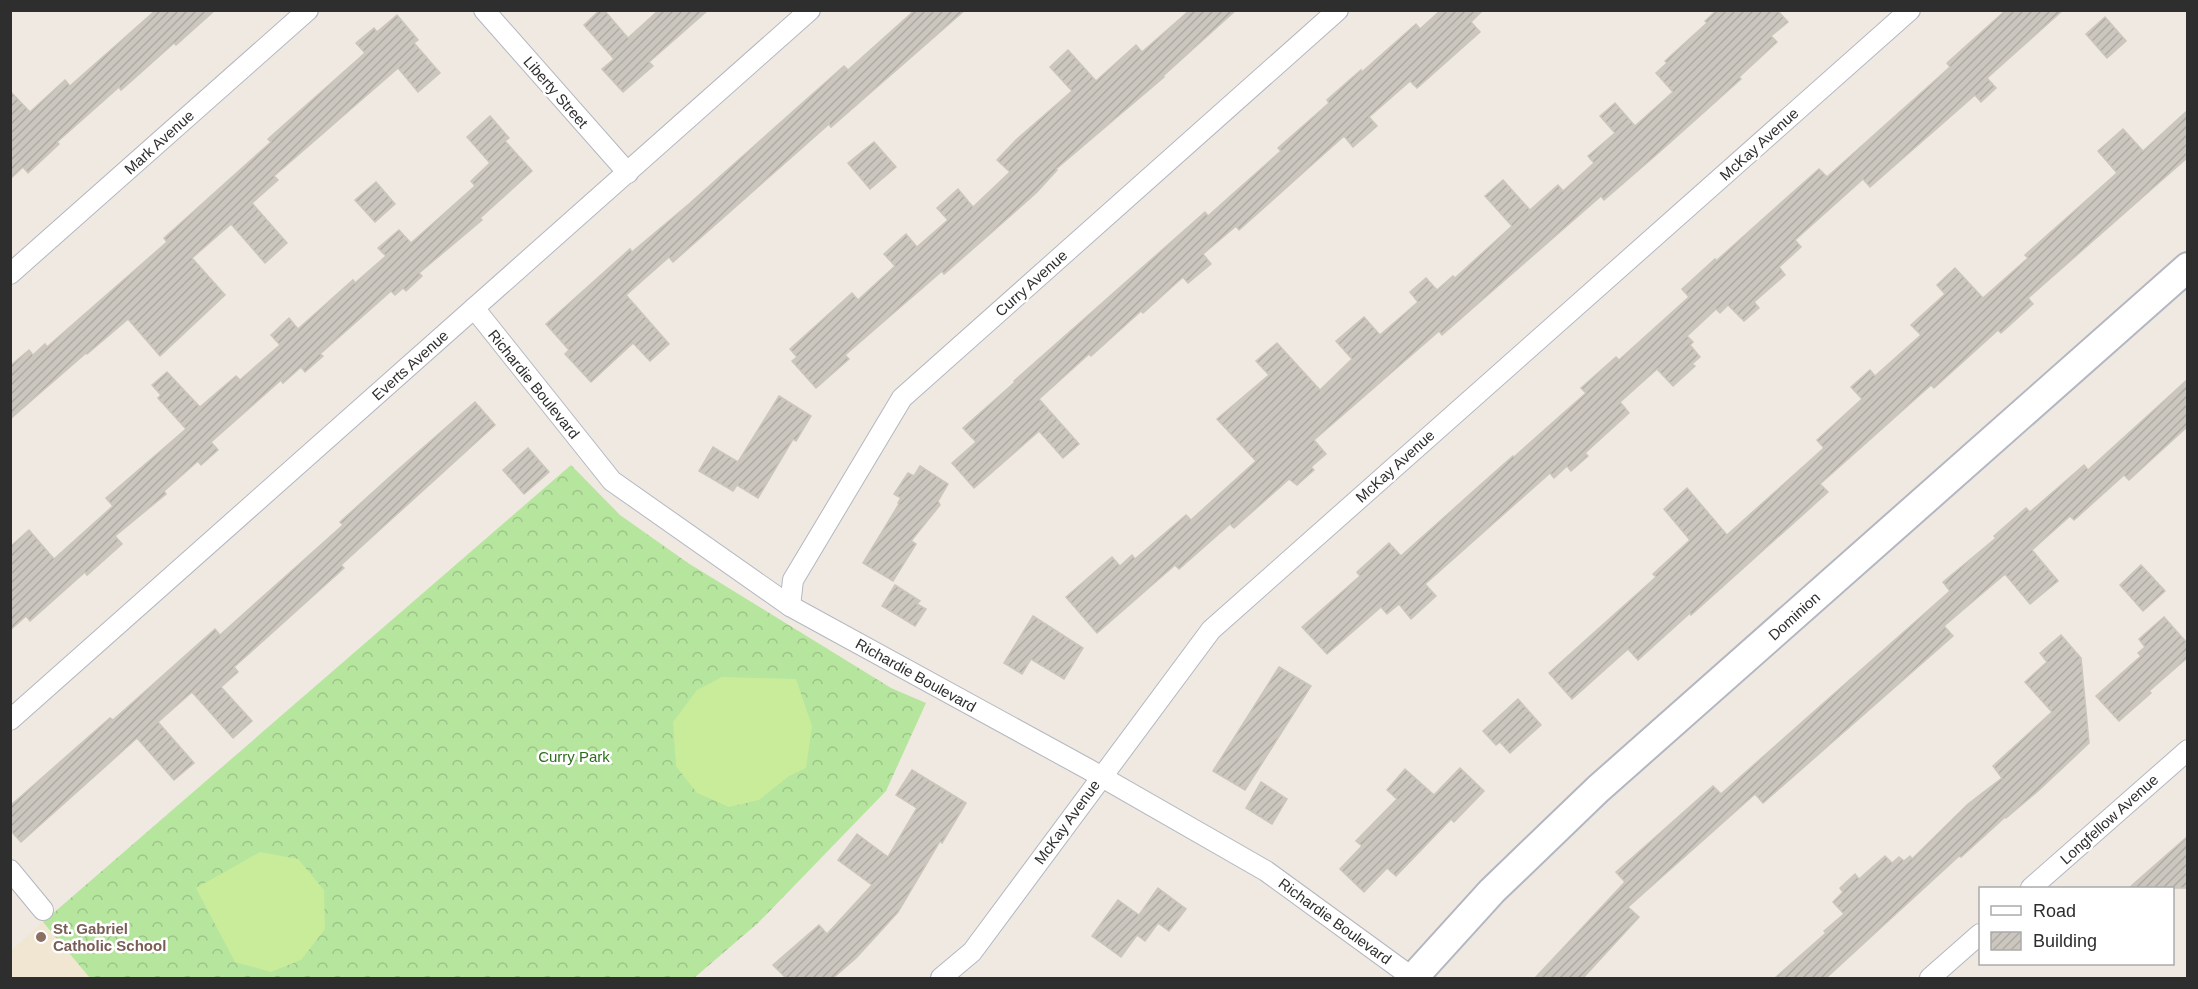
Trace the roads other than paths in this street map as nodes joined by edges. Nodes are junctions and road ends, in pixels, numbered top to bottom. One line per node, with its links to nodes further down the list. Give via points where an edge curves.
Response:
1 (308, 10): 8 (street, Mark Avenue)
2 (484, 10): 6 (street, Liberty Street)
3 (810, 10): 6 (street, Everts Avenue)
4 (1338, 10): 10 (street, Curry Avenue, via 902,398 793,580)
5 (1910, 10): 13 (street, McKay Avenue, via 1211,630)
6 (628, 173): 9 (street, Everts Avenue)
7 (2187, 267): 19 (street, Dominion, via 1598,789 1492,891)
8 (10, 273)
9 (474, 308): 10 (street, Richardie Boulevard, via 612,481); 11 (street, Everts Avenue)
10 (790, 606): 13 (street, Richardie Boulevard)
11 (10, 720)
12 (2187, 750): 15 (street, Longfellow Avenue)
13 (1100, 776): 18 (street, McKay Avenue, via 972,952); 19 (street, Richardie Boulevard, via 1266,871)
14 (10, 870): 16 (street)
15 (2032, 887)
16 (43, 909)
17 (1979, 935): 20 (street)
18 (941, 978)
19 (1413, 978)
20 (1930, 978)

